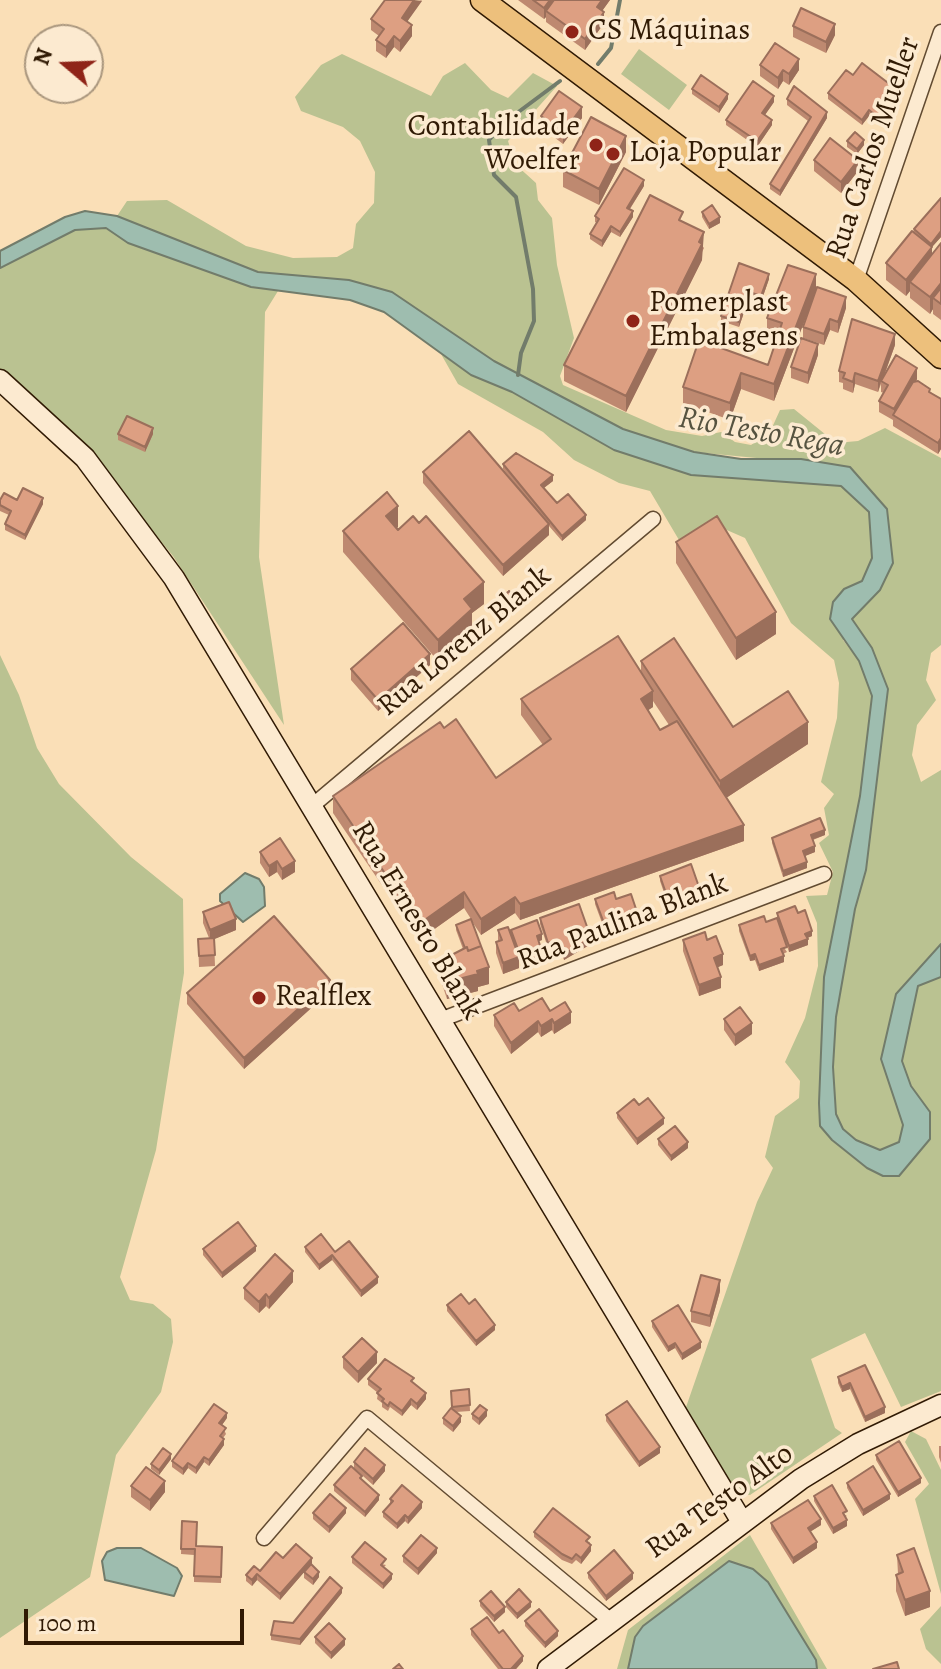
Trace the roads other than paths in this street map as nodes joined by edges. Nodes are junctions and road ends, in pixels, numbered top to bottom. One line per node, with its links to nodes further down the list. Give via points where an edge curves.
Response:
1 (482, 0): 3 (main road)
2 (941, 32): 3 (street, Rua Carlos Mueller)
3 (856, 280): 4 (main road)
4 (941, 357)
5 (0, 380): 7 (street, Rua Ernesto Blank, via 85,458 146,537)
6 (653, 519): 7 (street, Rua Lorenz Blank)
7 (312, 806): 9 (street, Rua Ernesto Blank)
8 (824, 874): 9 (street, Rua Paulina Blank)
9 (440, 1020): 11 (street, Rua Ernesto Blank)
10 (941, 1405): 11 (street, Rua Testo Alto, via 826,1463)
11 (742, 1522): 13 (street, Rua Testo Alto)
12 (264, 1538): 13 (street, via 367,1418)
13 (611, 1621): 14 (street, Rua Testo Alto)
14 (548, 1669)

